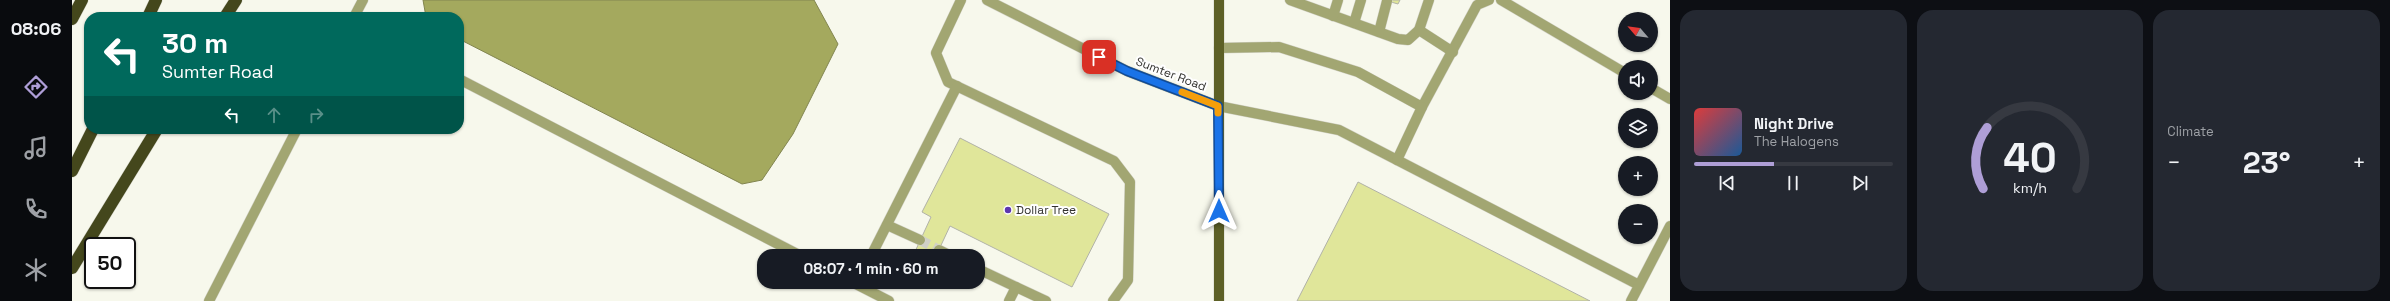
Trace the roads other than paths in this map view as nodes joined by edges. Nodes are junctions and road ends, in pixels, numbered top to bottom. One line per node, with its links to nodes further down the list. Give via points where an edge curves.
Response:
1 (82, 0): 19 (highway)
2 (156, 0): 15 (highway)
3 (236, 0): 16 (highway)
4 (363, 0): 17 (street)
5 (961, 0): 27 (street, via 936,53 948,82)
6 (987, 0): 30 (street, Sumter Road, via 1127,71)
7 (1219, 0): 23 (main road)
8 (1290, 0): 18 (street)
9 (1338, 0): 18 (street)
10 (1361, 0): 20 (street)
11 (1429, 0): 21 (street)
12 (1490, 0): 24 (street, via 1477,5)
13 (1501, 0): 25 (street)
14 (1387, 1): 22 (street)
15 (150, 12)
16 (228, 12)
17 (357, 12)
18 (1333, 16): 20 (street)
19 (72, 19)
20 (1354, 23): 22 (street)
21 (1418, 30): 22 (street, via 1408,40 1398,40); 24 (street)
22 (1379, 32)
23 (1219, 48): 30 (main road); 31 (street, via 1279,47 1358,72)
24 (1453, 52): 31 (street)
25 (1618, 69)
26 (464, 82): 40 (street)
27 (957, 86): 37 (street); 51 (street, via 1114,161 1130,182 1128,280)
28 (1658, 92): 29 (street)
29 (1670, 99)
30 (1218, 106): 35 (street, Sumter Road, via 1339,130); 52 (main road)
31 (1422, 107): 35 (street)
32 (90, 134): 36 (highway)
33 (154, 134): 42 (highway)
34 (294, 134): 47 (street)
35 (1397, 160): 44 (street, Sumter Road)
36 (72, 171)
37 (887, 225): 39 (street); 41 (street)
38 (1670, 226): 44 (street)
39 (920, 240)
40 (787, 249)
41 (875, 249)
42 (72, 268)
43 (985, 272): 45 (street)
44 (1639, 285): 53 (street)
45 (1016, 288): 49 (street); 50 (street)
46 (867, 289): 48 (street)
47 (209, 301)
48 (889, 301)
49 (1010, 301)
50 (1046, 301)
51 (1112, 301)
52 (1219, 301)
53 (1631, 301)

